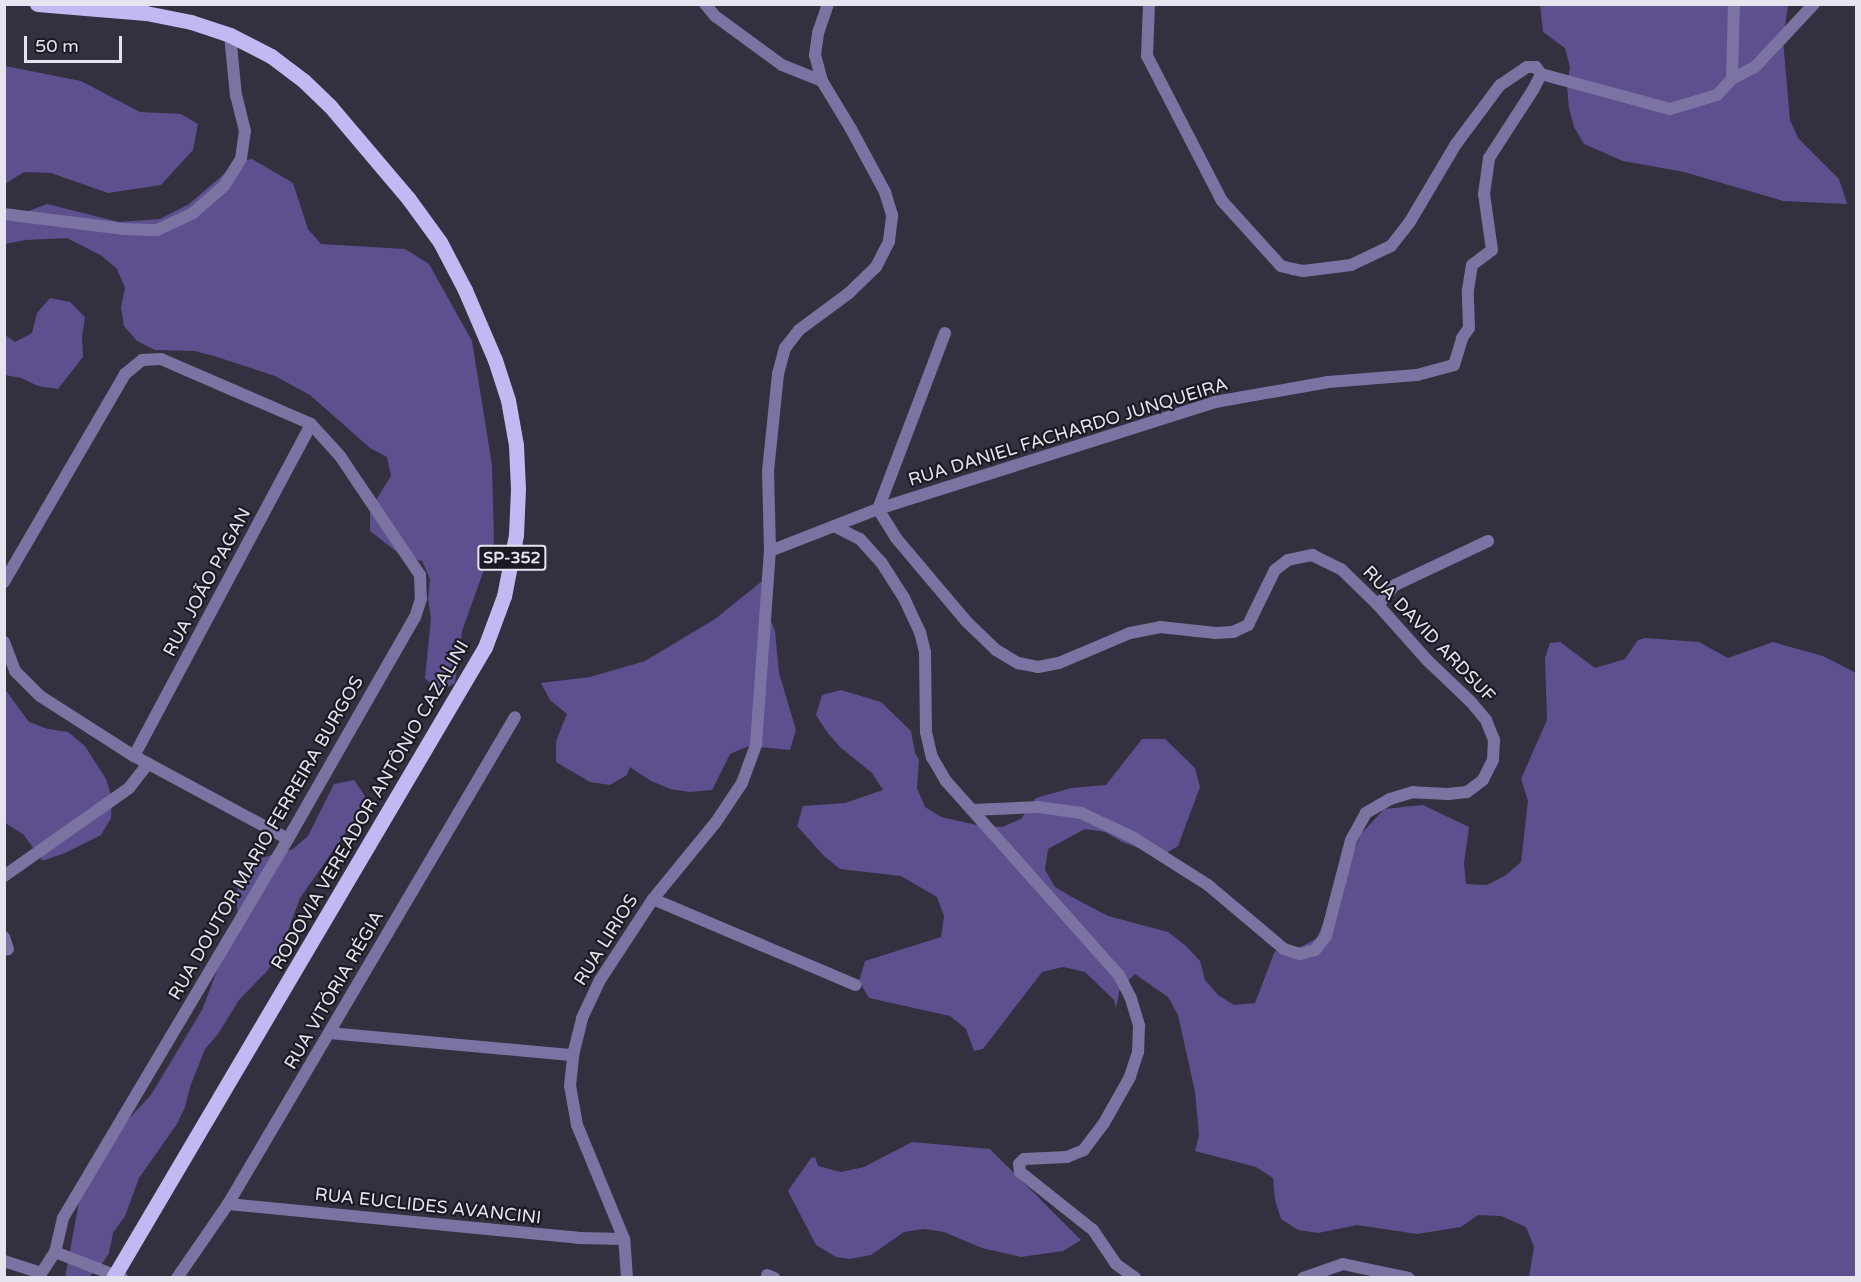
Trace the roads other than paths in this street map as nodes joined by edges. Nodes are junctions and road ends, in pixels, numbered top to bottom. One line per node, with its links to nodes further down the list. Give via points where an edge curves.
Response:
1 (37, 4): 7 (main road, RODOVIA VEREADOR ANTÔNIO CAZALINI / SP-352, via 146,13)
2 (705, 4): 10 (street, via 715,16 783,65)
3 (828, 4): 10 (street, RUA LIRIOS, via 815,55)
4 (1149, 4): 8 (street, via 1147,56 1222,201 1281,267 1303,271 1351,265 1391,246 1410,223 1456,144 1500,85 1527,67 1536,67)
5 (1734, 4): 9 (street)
6 (1814, 4): 9 (street, via 1755,66)
7 (230, 35): 11 (street, via 236,96 245,131 241,159 224,186 193,213 157,230); 36 (main road, RODOVIA VEREADOR ANTÔNIO CAZALINI / SP-352, via 271,56 330,106 440,242 465,290 508,400 516,445 516,535 504,596 485,647 459,696 187,1149)
8 (1541, 74): 9 (street, via 1670,110 1717,95); 14 (street, RUA DANIEL FACHARDO JUNQUEIRA, via 1489,158 1484,194 1492,250 1472,265 1469,328 1454,365 1417,375 1328,382 1215,402)
9 (1732, 79)
10 (822, 81): 17 (street, RUA LIRIOS, via 885,192 892,216 889,241 876,267 849,293 799,330 785,348 778,374 768,471)
11 (4, 214)
12 (945, 333): 14 (street)
13 (311, 424): 18 (street, via 161,359 142,360 125,374); 22 (street, RUA JOÃO PAGAN); 25 (street, RUA DOUTOR MARIO FERREIRA BURGOS, via 340,456 420,575 421,599 415,617)
14 (878, 509): 15 (street, RUA DANIEL FACHARDO JUNQUEIRA); 19 (street, RUA DAVID ARDSUF, via 896,538 967,622 996,650 1018,663 1038,667 1059,663 1130,633 1160,627 1233,632 1248,625 1275,570 1288,560 1312,555 1341,569)
15 (834, 526): 17 (street, RUA DANIEL FACHARDO JUNQUEIRA); 24 (street, via 860,539 881,562 904,598 925,652 926,732 932,756 946,780)
16 (1488, 541): 19 (street, via 1395,585)
17 (770, 550): 27 (street, RUA LIRIOS, via 756,745 742,783 716,822)
18 (4, 582)
19 (1378, 605): 24 (street, RUA DAVID ARDSUF, via 1486,720 1494,740 1493,760 1482,780 1467,792 1413,792 1366,813 1351,840 1326,936 1315,950 1300,954 1284,950 1208,885 1134,838 1081,813 1039,807)
20 (4, 642): 22 (street, via 15,670 40,696)
21 (515, 717): 29 (street, RUA VITÓRIA RÉGIA)
22 (134, 756): 23 (street)
23 (148, 764): 25 (street); 26 (street, via 129,788)
24 (972, 810): 39 (street, via 1119,975 1131,999 1139,1026 1138,1052 1130,1077 1104,1123 1084,1150 1067,1157 1024,1160 1020,1172 1093,1230 1116,1264)
25 (288, 839): 33 (street, RUA DOUTOR MARIO FERREIRA BURGOS, via 63,1218)
26 (4, 876)
27 (653, 899): 28 (street); 30 (street, RUA LIRIOS, via 600,980 582,1018)
28 (856, 985)
29 (329, 1034): 30 (street); 31 (street, RUA VITÓRIA RÉGIA)
30 (573, 1055): 32 (street, RUA LIRIOS, via 570,1086 577,1125)
31 (228, 1204): 32 (street, RUA EUCLIDES AVANCINI, via 578,1238); 37 (street, RUA VITÓRIA RÉGIA)
32 (624, 1239): 38 (street, RUA LIRIOS)
33 (55, 1252): 35 (street, RUA DOUTOR MARIO FERREIRA BURGOS); 36 (street)
34 (4, 1261): 35 (street)
35 (39, 1275)
36 (117, 1276)
37 (177, 1278)
38 (627, 1278)
39 (1135, 1278)
40 (1303, 1278): 41 (street, via 1343,1264)
41 (1409, 1278)

